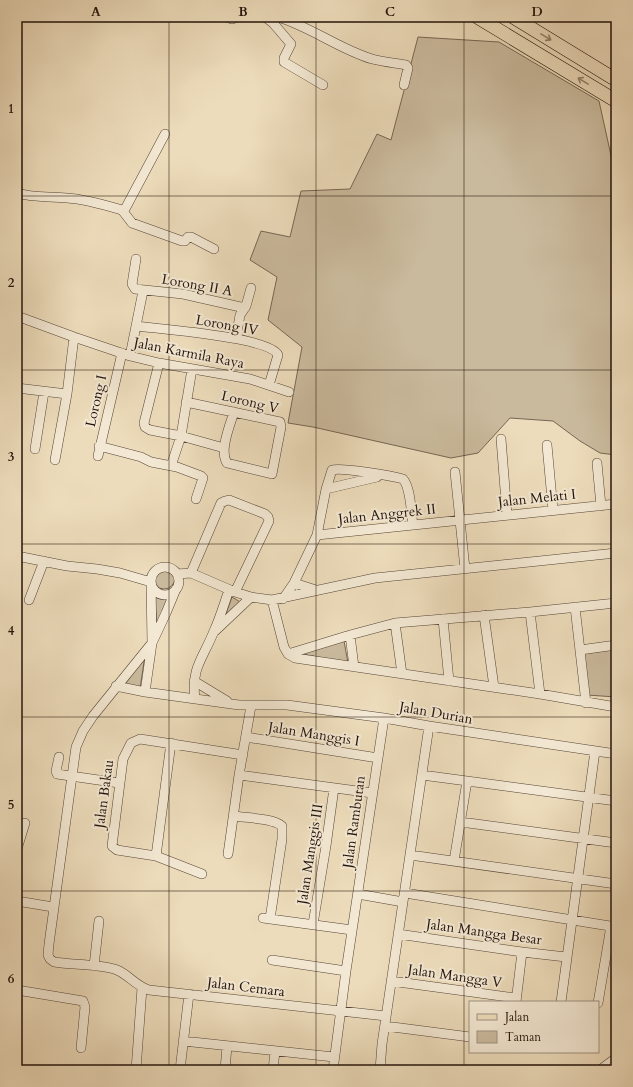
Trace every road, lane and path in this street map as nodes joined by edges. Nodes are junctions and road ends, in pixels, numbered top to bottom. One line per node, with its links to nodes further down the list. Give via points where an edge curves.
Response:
1 (227, 17): 2 (street)
2 (237, 17)
3 (265, 17): 6 (street)
4 (477, 17): 10 (main road, one-way to 4)
5 (513, 17): 7 (main road, one-way to 7)
6 (276, 19): 8 (street, via 291,44 284,62); 9 (street, via 292,22 366,57 406,65 408,67)
7 (616, 80)
8 (323, 85)
9 (404, 85)
10 (616, 101)
11 (165, 134): 13 (street)
12 (17, 193): 13 (street, via 80,200)
13 (124, 211): 14 (street, via 132,223 182,241 191,236)
14 (214, 249)
15 (136, 259): 17 (street, via 132,284 135,290)
16 (251, 288): 18 (street)
17 (143, 290): 18 (street, Lorong II A, via 191,295); 20 (street, Lorong I)
18 (245, 308): 22 (street, via 241,312)
19 (17, 316): 21 (street, Jalan Karmila Raya)
20 (136, 326): 22 (street, Lorong IV); 23 (street, Lorong I)
21 (74, 337): 23 (street, Jalan Karmila Raya); 30 (street)
22 (237, 339): 26 (street, Lorong IV, via 264,345 276,351 278,355)
23 (126, 354): 24 (street, Jalan Karmila Raya); 36 (street, Lorong I)
24 (159, 363): 25 (street, Jalan Karmila Raya); 33 (street, via 145,427)
25 (192, 369): 26 (street, Jalan Karmila Raya); 31 (street)
26 (269, 385): 29 (street, Jalan Karmila Raya)
27 (17, 388): 28 (street)
28 (44, 392): 30 (street); 38 (street)
29 (289, 392)
30 (68, 394): 40 (street)
31 (186, 402): 32 (street, Lorong V); 33 (street)
32 (234, 412): 37 (street); 37 (street, Lorong V, via 280,422 272,474 226,463)
33 (181, 436): 37 (street); 42 (street)
34 (501, 439): 50 (street)
35 (547, 445): 49 (street)
36 (100, 446): 39 (street, Lorong I); 42 (street)
37 (224, 448)
38 (34, 449)
39 (98, 456)
40 (54, 460)
41 (597, 463): 48 (street)
42 (172, 466): 46 (street, via 202,476)
43 (455, 472): 51 (street)
44 (383, 476): 45 (street); 45 (street, via 335,469 331,472); 52 (street, via 406,482)
45 (326, 489): 53 (street)
46 (196, 499)
47 (616, 504): 48 (street, Jalan Melati I)
48 (601, 506): 49 (street, Jalan Melati I)
49 (553, 510): 50 (street, Jalan Melati I)
50 (507, 515): 51 (street, Jalan Melati I)
51 (460, 520): 52 (street, Jalan Anggrek II); 57 (street)
52 (413, 525): 53 (street, Jalan Anggrek II)
53 (317, 535): 61 (street)
54 (616, 553): 57 (street)
55 (17, 556): 56 (street)
56 (44, 561): 60 (street, via 120,573); 67 (street)
57 (464, 569): 63 (street, via 375,578)
58 (191, 573): 59 (street); 64 (street); 64 (street, via 221,503 229,500 265,514 270,520 266,530)
59 (177, 574): 60 (street, via 170,568 161,567 153,573); 62 (street, via 179,579)
60 (151, 582): 62 (street, via 155,590 162,594); 77 (street)
61 (294, 583): 63 (street); 66 (street)
62 (176, 589): 77 (street)
63 (318, 590): 66 (street)
64 (232, 591): 65 (street); 75 (street)
65 (251, 597): 68 (street); 75 (street)
66 (283, 598): 68 (street)
67 (29, 600)
68 (272, 600): 80 (street)
69 (616, 602): 70 (street)
70 (575, 607): 71 (street); 79 (street)
71 (530, 612): 72 (street); 88 (street)
72 (484, 615): 73 (street); 86 (street)
73 (443, 619): 74 (street); 84 (street)
74 (395, 623): 76 (street); 82 (street)
75 (214, 632): 83 (street, via 196,669)
76 (350, 635): 80 (street); 81 (street)
77 (152, 644): 85 (street); 87 (street)
78 (616, 645): 79 (street)
79 (580, 650): 90 (street)
80 (288, 654): 81 (street)
81 (354, 667): 82 (street)
82 (402, 674): 84 (street)
83 (194, 681): 89 (street); 91 (street)
84 (449, 681): 86 (street)
85 (116, 686): 87 (street, Jalan Durian); 105 (street, via 78,739)
86 (494, 687): 88 (street)
87 (145, 692): 89 (street, Jalan Durian)
88 (540, 694): 90 (street)
89 (194, 699): 91 (street, Jalan Durian)
90 (586, 703): 93 (street)
91 (231, 704): 92 (street, Jalan Durian)
92 (252, 706): 94 (street, Jalan Durian, via 287,705); 96 (street)
93 (616, 707)
94 (384, 718): 95 (street, Jalan Durian); 102 (street, Jalan Rambutan)
95 (429, 726): 98 (street, Jalan Durian); 104 (street)
96 (246, 737): 100 (street); 102 (street, Jalan Manggis I)
97 (171, 743): 100 (street, Jalan Bakau); 107 (street, Jalan Bakau, via 142,739 133,741 124,755); 120 (street)
98 (595, 751): 99 (street, Jalan Durian); 110 (street)
99 (616, 754)
100 (243, 755): 103 (street)
101 (59, 756): 105 (street, via 57,773)
102 (378, 758): 109 (street, Jalan Rambutan)
103 (239, 775): 108 (street); 112 (street)
104 (422, 775): 106 (street); 119 (street)
105 (71, 776): 107 (street); 128 (street)
106 (467, 781): 110 (street); 113 (street)
107 (119, 783): 120 (street, Jalan Bakau, via 112,846 117,850)
108 (334, 788): 109 (street); 131 (street, Jalan Manggis III)
109 (372, 793): 125 (street, Jalan Rambutan)
110 (589, 797): 111 (street); 115 (street)
111 (616, 801)
112 (234, 816): 118 (street); 131 (street, via 268,821 282,826 282,839 266,918)
113 (461, 822): 115 (street); 121 (street)
114 (25, 823): 117 (street)
115 (583, 839): 116 (street); 123 (street)
116 (616, 843)
117 (17, 849)
118 (228, 854)
119 (410, 855): 121 (street); 126 (street)
120 (156, 856): 122 (street, Jalan Bakau)
121 (454, 860): 123 (street)
122 (202, 874)
123 (577, 879): 124 (street); 129 (street)
124 (616, 884)
125 (358, 894): 126 (street); 133 (street, Jalan Rambutan)
126 (404, 897): 129 (street); 134 (street)
127 (17, 901): 128 (street)
128 (53, 907): 138 (street, via 48,954 50,959 54,962)
129 (571, 919): 132 (street); 136 (street)
130 (99, 921): 138 (street)
131 (313, 924): 133 (street)
132 (613, 926): 146 (street)
133 (352, 930): 139 (street, Jalan Rambutan)
134 (398, 934): 135 (street, Jalan Mangga Besar); 140 (street)
135 (522, 952): 136 (street, Jalan Mangga Besar); 144 (street)
136 (566, 957): 145 (street)
137 (272, 960): 139 (street)
138 (94, 966): 141 (street, via 117,970)
139 (346, 971): 147 (street, Jalan Rambutan)
140 (391, 981): 144 (street, Jalan Mangga V); 148 (street)
141 (145, 989): 143 (street, Jalan Cemara); 156 (street)
142 (17, 990): 152 (street, via 83,1001 85,1007)
143 (189, 994): 147 (street, Jalan Cemara); 150 (street)
144 (516, 1000)
145 (561, 1001)
146 (598, 1001)
147 (340, 1010): 148 (street, Jalan Cemara); 154 (street, Jalan Rambutan)
148 (386, 1021): 149 (street, Jalan Cemara); 161 (street)
149 (469, 1037)
150 (183, 1041): 151 (street); 157 (street)
151 (227, 1046): 153 (street); 158 (street)
152 (81, 1048)
153 (275, 1051): 154 (street); 159 (street)
154 (334, 1057): 160 (street, Jalan Rambutan)
155 (616, 1058): 162 (street)
156 (136, 1070)
157 (180, 1070)
158 (225, 1070)
159 (273, 1070)
160 (333, 1070)
161 (380, 1070)
162 (600, 1070)

